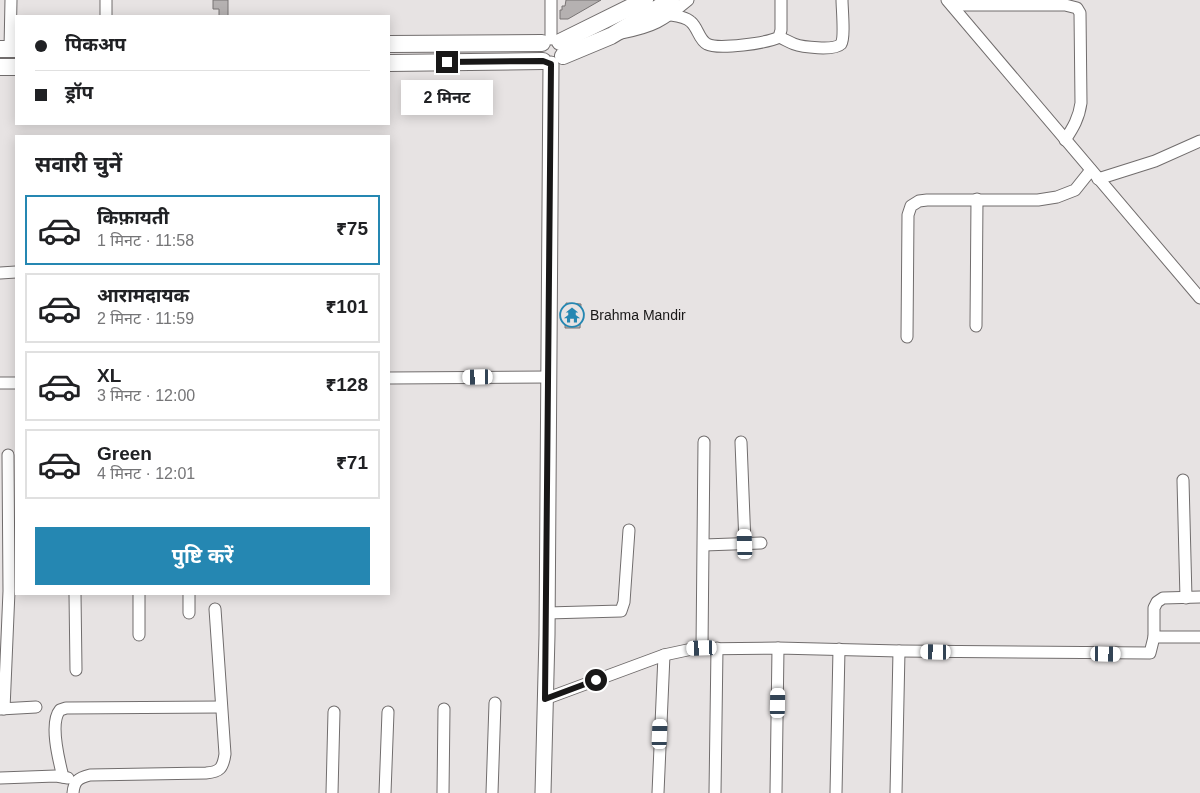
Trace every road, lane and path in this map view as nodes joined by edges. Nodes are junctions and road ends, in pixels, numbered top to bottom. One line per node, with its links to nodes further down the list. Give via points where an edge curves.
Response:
1 (10, 0): 15 (street)
2 (106, 0): 11 (street)
3 (551, 0): 16 (street)
4 (633, 0): 12 (street)
5 (645, 0): 12 (main road)
6 (688, 0): 10 (street)
7 (780, 0): 13 (street)
8 (842, 0): 13 (street, via 842,39 838,46 805,46)
9 (950, 3): 20 (street); 20 (street, via 1065,4 1077,8 1080,13 1081,103 1075,125)
10 (670, 7): 13 (street, via 692,23 708,45 756,44); 16 (main road, via 611,36)
11 (106, 15)
12 (612, 16): 16 (main road)
13 (779, 37)
14 (390, 44): 16 (main road)
15 (9, 49)
16 (552, 51): 17 (main road); 29 (street)
17 (390, 63)
18 (0, 67): 19 (main road)
19 (15, 67)
20 (1065, 140): 22 (street)
21 (1200, 141): 22 (street, via 1155,161)
22 (1094, 175): 23 (street, via 1075,190 1057,197 1038,200); 26 (street)
23 (977, 199): 27 (street); 28 (street, via 928,200 911,206 908,215)
24 (15, 272): 25 (street)
25 (0, 273)
26 (1200, 298)
27 (976, 326)
28 (907, 337)
29 (549, 377): 30 (street); 51 (street)
30 (390, 378)
31 (0, 383): 32 (street)
32 (15, 383)
33 (704, 442): 40 (street)
34 (741, 442): 39 (street)
35 (8, 455): 42 (street)
36 (1183, 480): 47 (street)
37 (629, 530): 51 (street, via 622,611)
38 (761, 543): 39 (street)
39 (745, 544): 40 (street)
40 (704, 545): 55 (street)
41 (15, 580): 42 (street)
42 (9, 591): 48 (street); 66 (street)
43 (75, 595): 61 (street)
44 (139, 595): 52 (street)
45 (189, 595): 50 (street)
46 (1200, 597): 47 (street)
47 (1186, 598): 53 (street, via 1163,598 1157,602)
48 (0, 606)
49 (215, 609): 64 (street)
50 (189, 613)
51 (547, 613): 62 (street)
52 (140, 635)
53 (1154, 636): 54 (street); 59 (street, via 1150,653 1143,654)
54 (1200, 637)
55 (702, 648): 56 (street); 60 (street)
56 (717, 648): 57 (street); 80 (street)
57 (778, 648): 58 (street); 81 (street)
58 (839, 649): 59 (street); 82 (street)
59 (899, 651): 83 (street)
60 (664, 654): 62 (street); 79 (street)
61 (76, 670)
62 (545, 699): 78 (street)
63 (495, 703): 77 (street)
64 (221, 706): 70 (street, via 60,710 56,718 56,740); 72 (street, via 224,764 221,770 90,775)
65 (36, 707): 66 (street)
66 (2, 709)
67 (444, 709): 76 (street)
68 (334, 712): 74 (street)
69 (388, 712): 75 (street)
70 (63, 777): 71 (street); 72 (street)
71 (0, 778)
72 (76, 780): 73 (street)
73 (73, 793)
74 (332, 793)
75 (385, 793)
76 (443, 793)
77 (492, 793)
78 (543, 793)
79 (658, 793)
80 (715, 793)
81 (776, 793)
82 (836, 793)
83 (896, 793)

